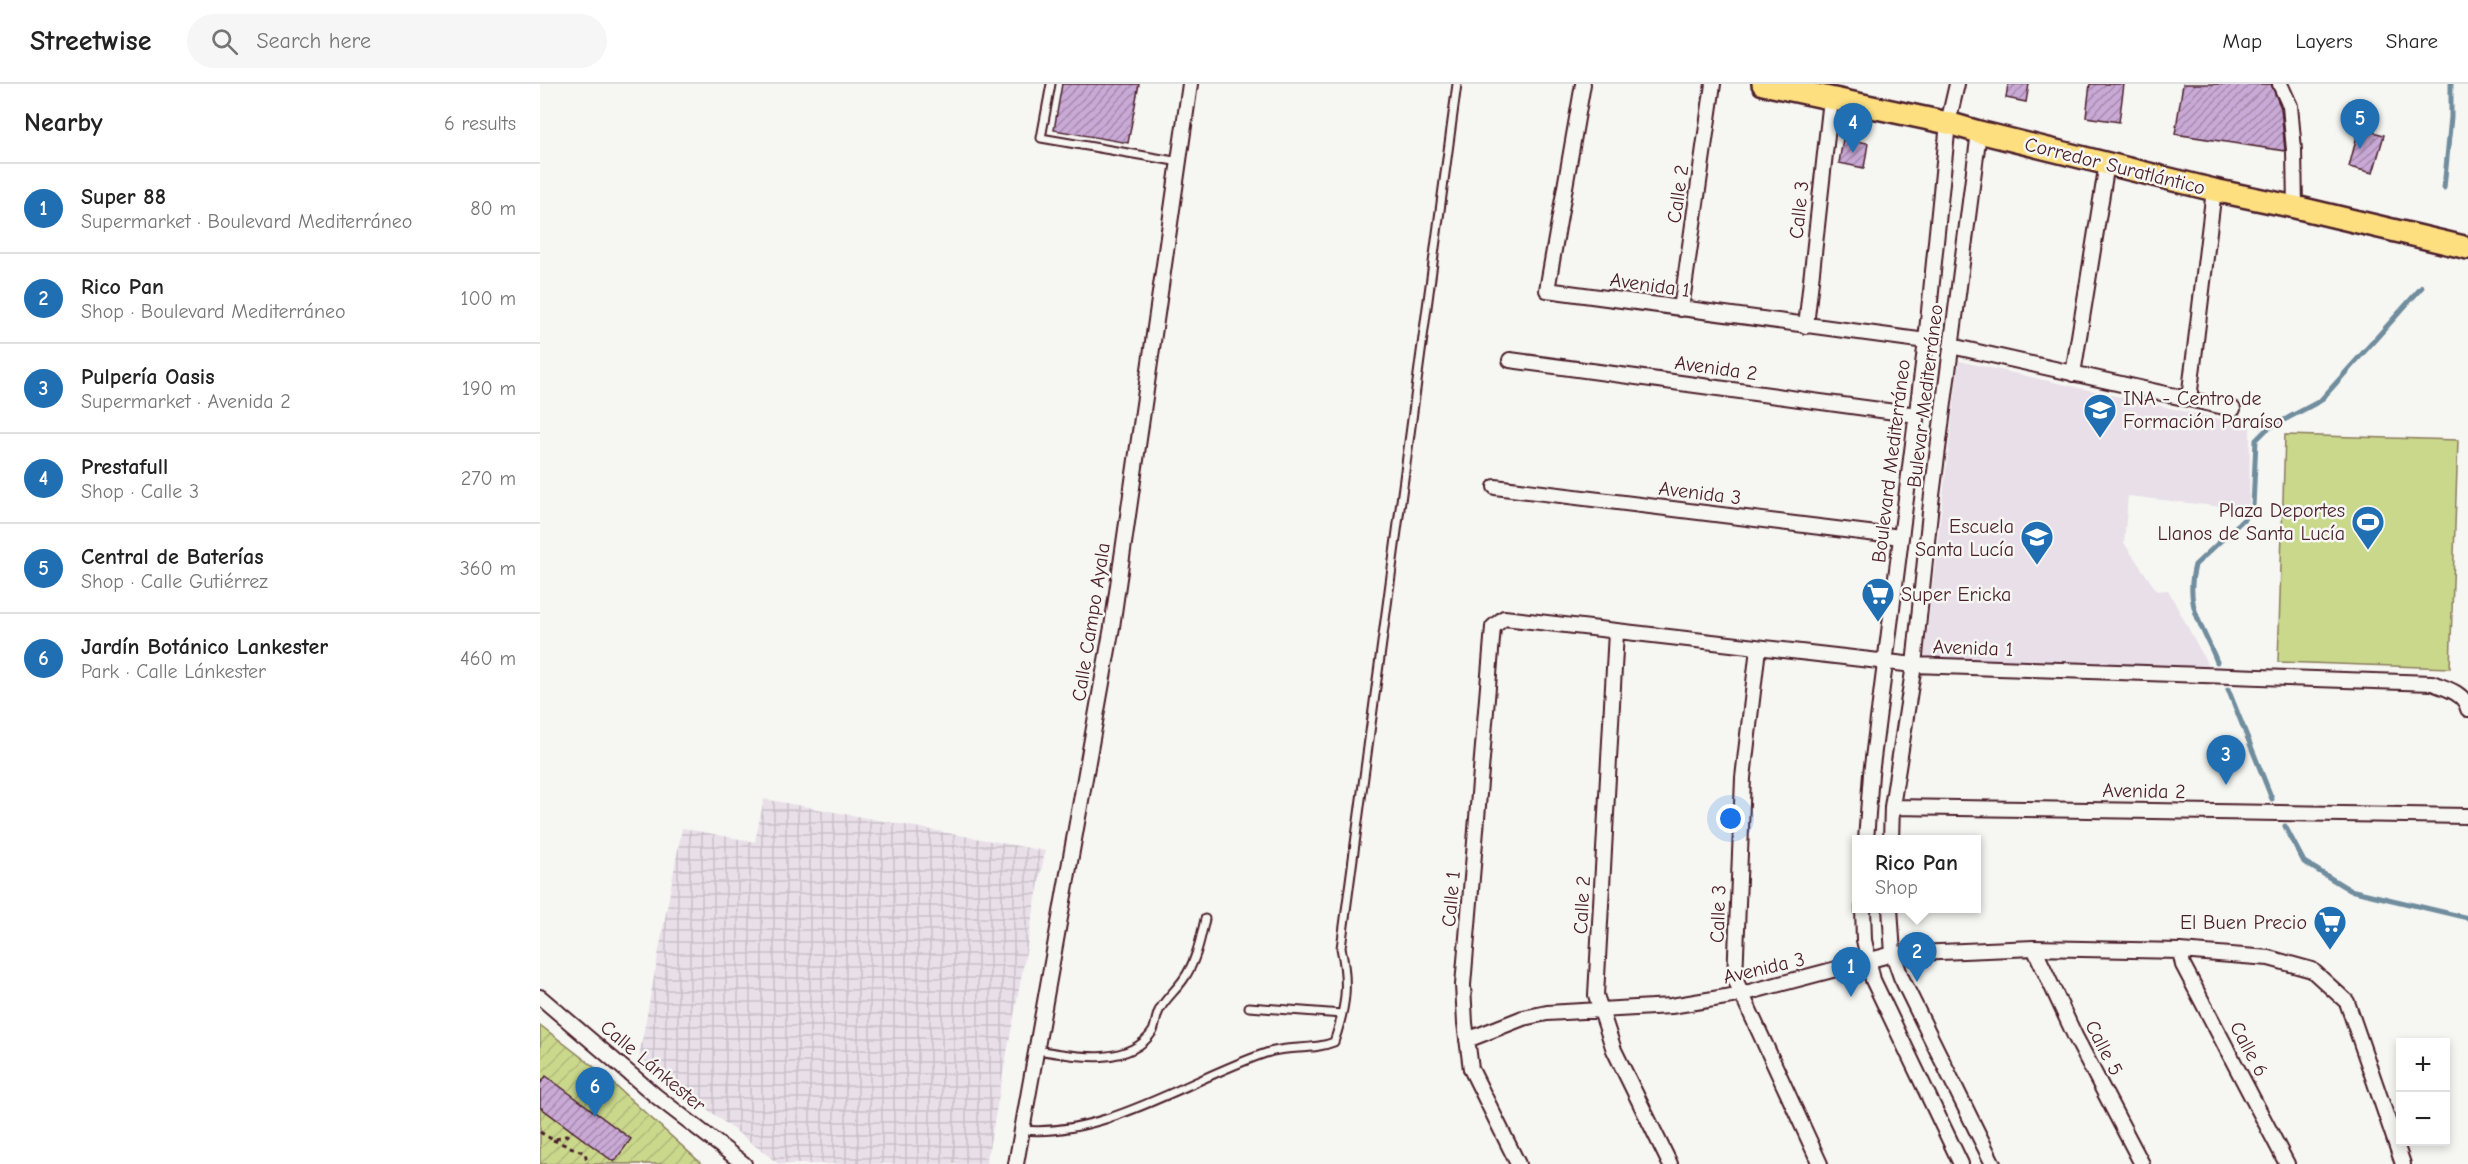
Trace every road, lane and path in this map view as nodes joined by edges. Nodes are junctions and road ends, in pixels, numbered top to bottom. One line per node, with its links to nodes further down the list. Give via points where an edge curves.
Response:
1 (1051, 84): 12 (lane, via 1041,138)
2 (1190, 84): 12 (street, Calle Campo Ayala)
3 (1457, 84): 49 (lane, via 1341,948 1347,975)
4 (1582, 84): 17 (street, Avenida 1, via 1547,290)
5 (1713, 84): 17 (street, Calle 2)
6 (1763, 84): 9 (main road, Corredor Suratlántico)
7 (1957, 84): 10 (street, Boulevard Mediterráneo)
8 (2280, 84): 15 (street, via 2290,106)
9 (1831, 99): 10 (main road, Corredor Suratlántico); 18 (street, Calle 3)
10 (1948, 123): 11 (main road, Corredor Suratlántico); 19 (street, Boulevard Mediterráneo)
11 (1979, 132): 13 (main road, Corredor Suratlántico); 20 (street, Bulevar Mediterráneo)
12 (1180, 162): 51 (street, Calle Campo Ayala, via 1112,627)
13 (2107, 163): 14 (main road, Corredor Suratlántico); 22 (street)
14 (2214, 190): 15 (main road, Corredor Suratlántico); 23 (street)
15 (2295, 207): 16 (main road, Corredor Suratlántico)
16 (2468, 248)
17 (1681, 309): 18 (street, Avenida 1)
18 (1806, 326): 19 (street, Avenida 1)
19 (1926, 341): 25 (street, Boulevard Mediterráneo)
20 (1951, 346): 22 (street); 32 (street, Bulevar Mediterráneo)
21 (1510, 360): 25 (street, Avenida 2)
22 (2073, 374): 23 (street)
23 (2189, 399): 24 (street)
24 (2233, 409)
25 (1917, 415): 27 (street, Boulevard Mediterráneo)
26 (1495, 487): 27 (street, Avenida 3)
27 (1901, 537): 31 (street, Boulevard Mediterráneo)
28 (1493, 627): 29 (street, Avenida 1, via 1504,618); 50 (street, Calle 1, via 1463,985)
29 (1616, 632): 30 (street, Avenida 1); 48 (street, Calle 2, via 1596,994)
30 (1758, 648): 31 (street, Avenida 1); 45 (street, Calle 3, via 1743,790 1735,979)
31 (1886, 662): 32 (street, Avenida 1); 36 (street, Boulevard Mediterráneo)
32 (1914, 665): 33 (street, Avenida 1, via 2432,683 2455,692); 34 (street)
33 (2468, 709)
34 (1892, 807): 35 (street, Avenida 2); 37 (street)
35 (2468, 816)
36 (1866, 835)
37 (1891, 835)
38 (1863, 913): 44 (street)
39 (1890, 913): 43 (street)
40 (1205, 920): 51 (lane, via 1195,959 1160,1010 1153,1030 1137,1047 1111,1056)
41 (2034, 948): 42 (street, Avenida 3); 43 (street, Avenida 3); 64 (street, Calle 5)
42 (2180, 951): 65 (street, Calle 6, via 2183,965); 66 (street, Avenida 3, via 2269,958 2312,970 2347,1002)
43 (1893, 954): 44 (street, Avenida 3); 63 (street)
44 (1868, 962): 45 (street, Avenida 3); 62 (street)
45 (1741, 994): 48 (street, Avenida 3, via 1671,1006); 61 (street, Calle 3)
46 (540, 997): 57 (street, Calle Lánkester, via 656,1096)
47 (1249, 1007): 49 (lane)
48 (1601, 1010): 50 (street, Avenida 3, via 1523,1018); 60 (street, Calle 2, via 1614,1050)
49 (1342, 1014): 52 (lane, via 1334,1042 1322,1047 1274,1050 1123,1113 1061,1129)
50 (1467, 1040): 59 (street, Calle 1, via 1471,1069)
51 (1037, 1050): 52 (street, Calle Campo Ayala)
52 (1023, 1130): 58 (street, Calle Campo Ayala)
53 (572, 1131): 55 (path)
54 (540, 1132): 55 (path)
55 (553, 1140): 56 (path, via 585,1153)
56 (588, 1164)
57 (744, 1164)
58 (1016, 1164)
59 (1518, 1164)
60 (1670, 1164)
61 (1820, 1164)
62 (1961, 1164)
63 (1993, 1164)
64 (2142, 1164)
65 (2287, 1164)
66 (2403, 1164)

